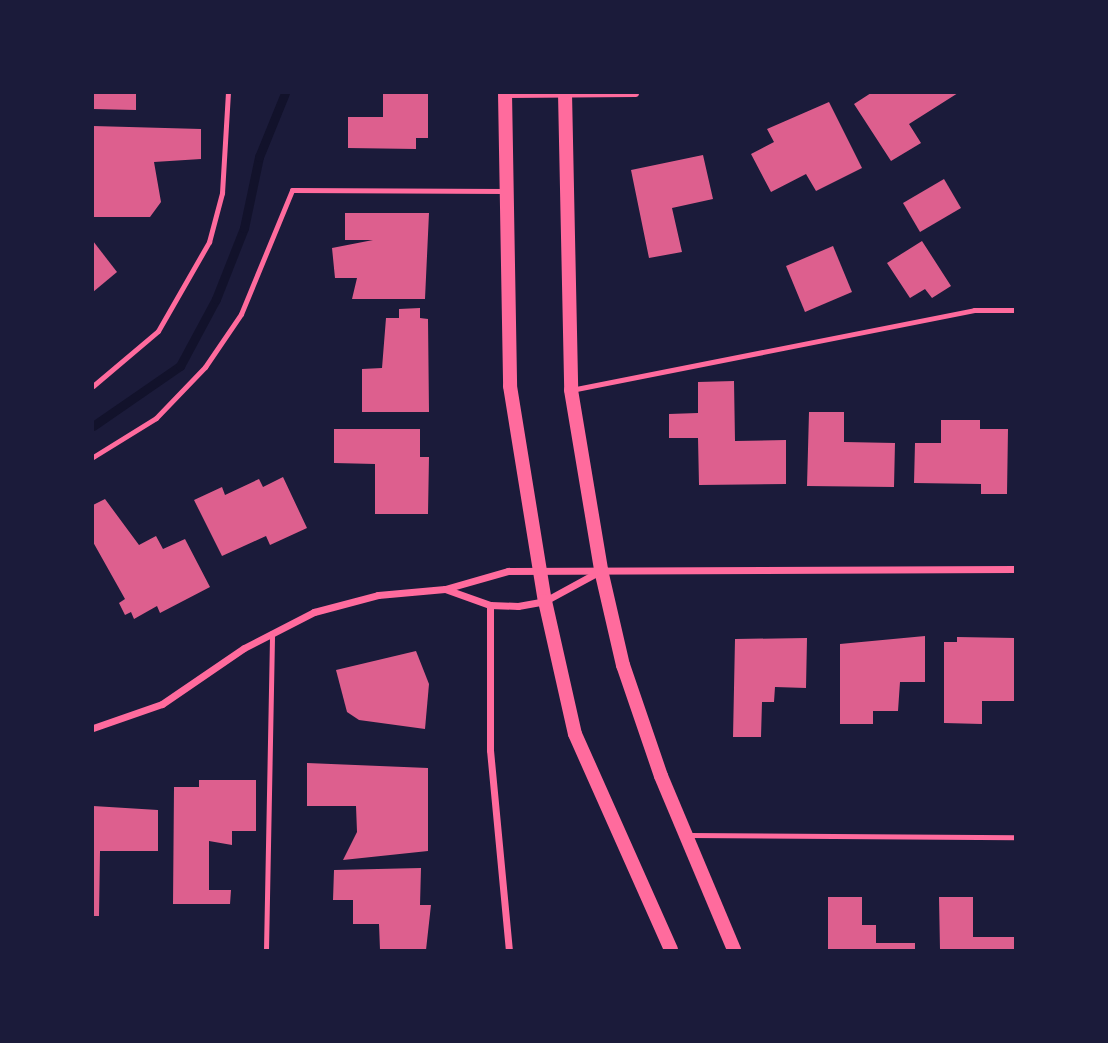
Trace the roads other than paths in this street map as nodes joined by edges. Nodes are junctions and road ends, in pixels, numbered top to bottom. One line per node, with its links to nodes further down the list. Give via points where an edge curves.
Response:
1 (228, 93): 7 (lane, via 222,193 209,242 158,331)
2 (635, 93): 4 (street)
3 (505, 94): 4 (street); 5 (main road)
4 (565, 94): 8 (main road)
5 (505, 191): 9 (lane, via 292,190 241,314 205,367 156,418); 10 (main road, via 510,386)
6 (1015, 310): 8 (lane, via 974,310)
7 (93, 386)
8 (571, 390): 12 (main road)
9 (93, 457)
10 (539, 568): 12 (street); 13 (street, via 465,579); 14 (main road)
11 (1015, 569): 12 (street)
12 (601, 570): 14 (street); 18 (main road, via 624,665)
13 (445, 589): 15 (street); 16 (street, via 378,595 314,612)
14 (545, 601): 15 (street); 22 (main road, via 575,734)
15 (490, 605): 21 (street, via 491,750)
16 (272, 634): 17 (street, via 162,704); 20 (lane)
17 (93, 728)
18 (686, 835): 19 (lane); 23 (main road)
19 (1015, 837)
20 (266, 950)
21 (509, 950)
22 (671, 950)
23 (734, 950)

